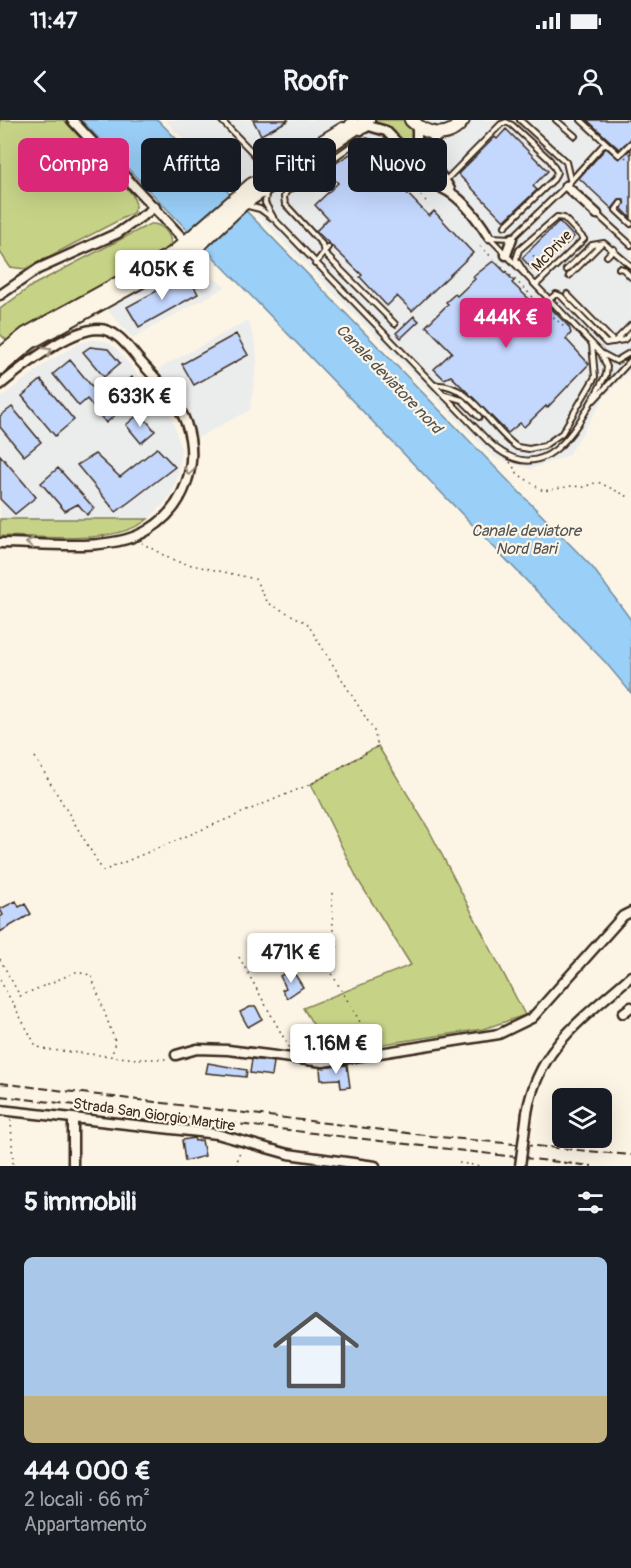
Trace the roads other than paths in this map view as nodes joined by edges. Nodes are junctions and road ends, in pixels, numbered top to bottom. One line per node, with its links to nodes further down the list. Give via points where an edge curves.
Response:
1 (72, 120): 32 (street)
2 (221, 120): 21 (lane)
3 (368, 120): 16 (street)
4 (463, 120): 10 (street, via 454,130)
5 (520, 120): 25 (lane, via 566,162)
6 (556, 120): 11 (lane)
7 (581, 120): 17 (lane)
8 (353, 122): 12 (street)
9 (414, 123): 10 (street); 14 (street)
10 (440, 135): 15 (street)
11 (575, 136)
12 (330, 138)
13 (390, 138): 19 (street, via 379,128 369,126)
14 (415, 138)
15 (437, 138)
16 (336, 142)
17 (605, 142): 18 (lane, via 619,155); 25 (lane)
18 (631, 143)
19 (336, 144)
20 (348, 150): 44 (lane, via 284,197 285,204 322,244)
21 (253, 153)
22 (447, 179): 23 (lane, via 506,122 556,167)
23 (554, 179): 25 (lane); 36 (lane)
24 (447, 182): 29 (street)
25 (568, 183): 33 (street); 38 (lane)
26 (447, 190): 29 (street)
27 (253, 191): 30 (street)
28 (266, 192): 34 (lane, via 265,204)
29 (451, 192): 37 (street)
30 (240, 200): 34 (lane); 39 (street)
31 (621, 203): 35 (lane, via 616,210)
32 (155, 207): 39 (street); 55 (street, via 118,233 38,269)
33 (597, 214): 41 (lane)
34 (275, 220): 47 (lane)
35 (631, 224)
36 (505, 226)
37 (489, 237): 38 (lane); 45 (lane)
38 (512, 238): 45 (street)
39 (193, 242): 65 (street, via 26,334); 67 (street, via 189,255 31,342)
40 (601, 243): 43 (lane); 50 (lane, via 592,245); 52 (lane)
41 (631, 245)
42 (328, 247): 44 (lane)
43 (614, 249): 46 (lane); 48 (lane)
44 (324, 253): 47 (lane); 58 (lane)
45 (506, 255): 51 (lane)
46 (607, 256)
47 (315, 264): 69 (lane)
48 (631, 266)
49 (619, 268): 53 (lane)
50 (566, 270)
51 (525, 274): 54 (lane); 54 (lane, McDrive, via 516,259 519,250 557,217 564,218 584,238)
52 (569, 276)
53 (631, 277)
54 (536, 285): 57 (lane)
55 (1, 292)
56 (567, 294): 61 (lane)
57 (550, 299): 61 (lane, via 558,294 606,343); 62 (lane)
58 (395, 324)
59 (631, 325): 61 (lane)
60 (631, 333): 61 (lane)
61 (614, 342)
62 (592, 344): 64 (lane); 69 (lane, via 594,382 562,433 539,447 517,447 465,395 451,386)
63 (631, 352): 64 (lane, via 616,361)
64 (601, 353): 71 (lane, via 607,371)
65 (0, 355)
66 (631, 360): 71 (lane)
67 (0, 368)
68 (0, 385): 73 (street, one-way to 73, via 22,366 76,334 99,329 118,335 186,422 192,452 188,482 175,507 148,531 111,543)
69 (434, 385): 70 (lane)
70 (444, 395): 71 (lane, via 495,448 510,456 534,458 561,447); 72 (lane, via 462,400)
71 (593, 401)
72 (478, 417)
73 (0, 543)
74 (631, 912): 78 (street, via 623,916 548,1003 520,1026 499,1035 323,1062 197,1049)
75 (631, 976): 83 (street, bridge, via 555,1045 534,1080)
76 (631, 1007): 77 (street)
77 (623, 1013)
78 (176, 1056)
79 (0, 1110): 80 (street, Strada San Giorgio Martire)
80 (73, 1118): 81 (street); 82 (street, Strada San Giorgio Martire, via 217,1134 288,1154)
81 (73, 1166)
82 (375, 1166)
83 (520, 1166)

